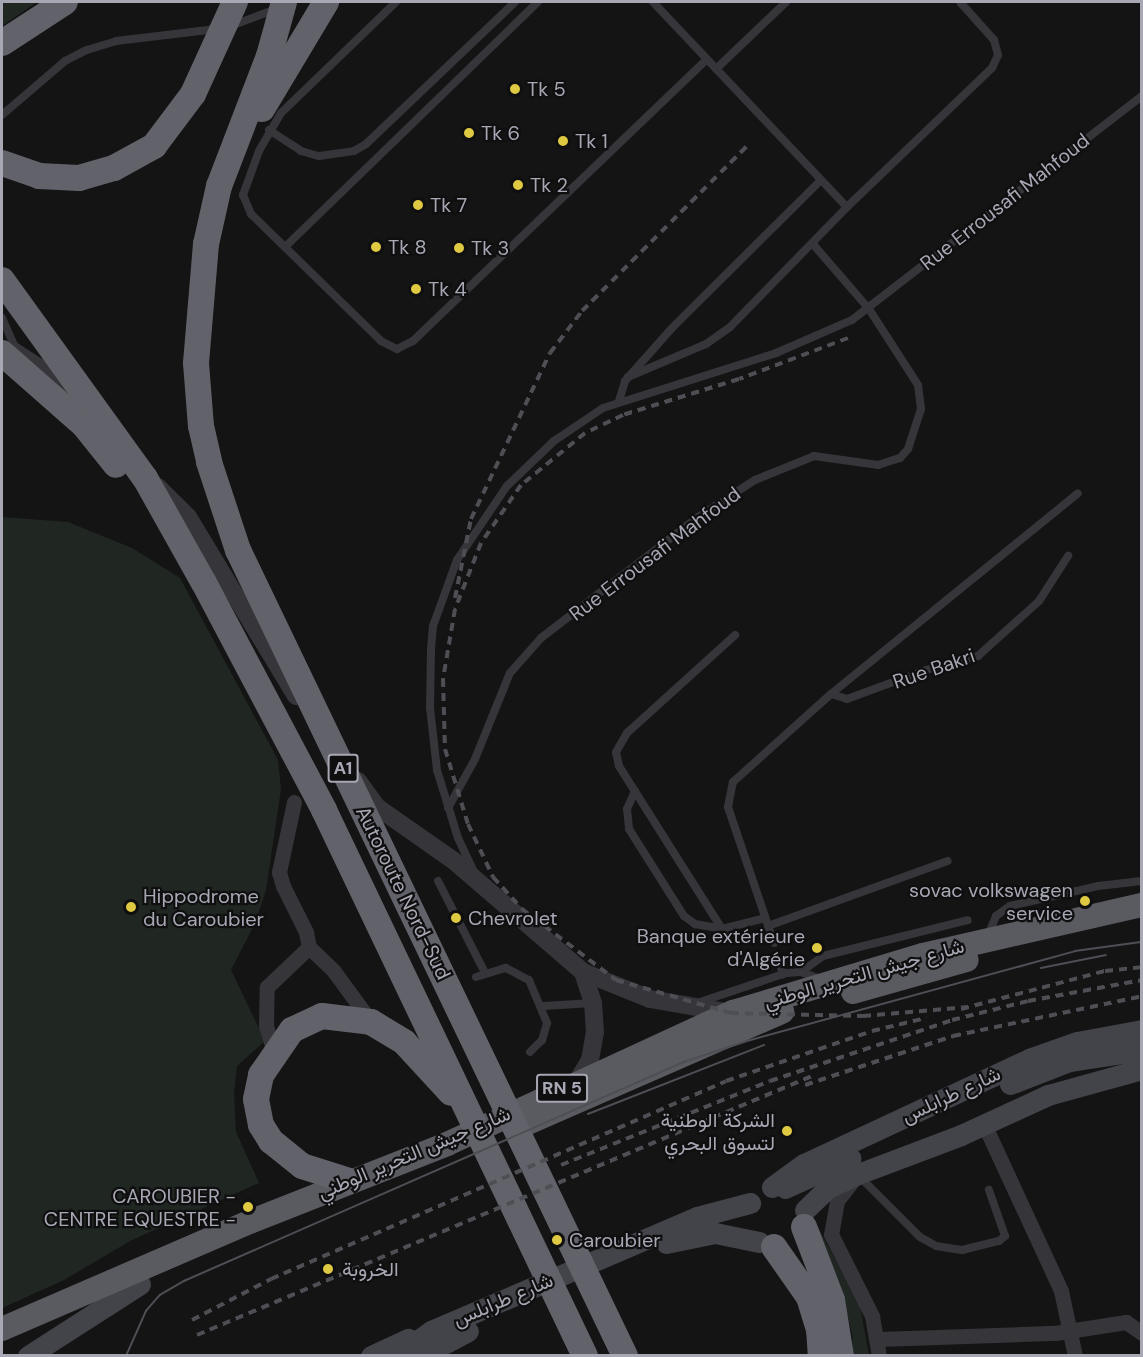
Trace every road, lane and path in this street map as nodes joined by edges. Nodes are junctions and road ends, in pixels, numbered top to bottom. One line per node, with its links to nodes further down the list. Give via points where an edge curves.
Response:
1 (65, 2): 12 (highway)
2 (235, 2): 18 (highway, via 193,94 153,146 114,168 79,178 39,176)
3 (284, 2): 21 (highway, via 270,56 219,186)
4 (297, 2): 16 (lane, via 229,27 116,41 87,50 65,62)
5 (326, 2): 21 (highway, via 261,111)
6 (396, 2): 17 (lane, via 294,99)
7 (515, 2): 17 (lane, via 354,151 319,156 301,151)
8 (538, 2): 23 (lane)
9 (653, 2): 13 (lane)
10 (786, 2): 14 (lane)
11 (960, 2): 20 (lane, via 994,40 996,62)
12 (2, 43)
13 (707, 59): 14 (lane); 23 (lane, via 406,346 397,349 381,341)
14 (716, 69): 19 (lane)
15 (1142, 96): 25 (lane, Rue Errousafi Mahfoud)
16 (2, 115)
17 (269, 130): 23 (lane, via 245,184 244,204)
18 (2, 163)
19 (821, 180): 20 (lane); 28 (lane)
20 (847, 207): 22 (lane)
21 (215, 210): 79 (highway, Autoroute Nord-Sud / A1, via 198,307 196,363 201,426 221,504 238,550)
22 (812, 243): 25 (lane); 28 (lane, via 718,336)
23 (285, 247)
24 (2, 280): 32 (highway, A1, via 145,478)
25 (869, 309): 29 (lane, Rue Errousafi Mahfoud, via 793,347); 37 (lane, Rue Errousafi Mahfoud, via 902,355 920,391 919,423 908,449 900,458 878,465 814,456 755,480 698,517 541,638 510,673 475,759)
26 (2, 318): 27 (lane)
27 (7, 351): 32 (highway, A1, via 84,425); 41 (street, via 49,374 188,517 313,723 377,807)
28 (628, 377): 29 (lane)
29 (619, 401): 37 (lane, Rue Errousafi Mahfoud, via 588,416 514,479 470,538 448,582 434,626 430,708 437,770)
30 (1078, 493): 34 (lane)
31 (1068, 556): 34 (lane, Rue Bakri, via 1040,601 978,656 847,699)
32 (204, 583): 68 (highway, Autoroute Nord-Sud / A1, via 324,810)
33 (735, 635): 35 (lane, via 622,738 616,759)
34 (831, 694): 45 (lane, via 738,776 729,790 730,815)
35 (635, 791): 46 (lane); 46 (lane, via 627,809 629,829 676,905 695,924)
36 (294, 802): 49 (street, via 279,872)
37 (448, 808): 41 (lane, Rue Errousafi Mahfoud)
38 (948, 861): 45 (lane)
39 (438, 881): 53 (lane)
40 (1142, 881): 47 (lane, via 1010,906 996,916)
41 (480, 883): 51 (street, Rue Errousafi Mahfoud)
42 (1142, 905): 47 (highway, شارع جيش التحرير الوطني / RN 5)
43 (968, 920): 52 (lane, via 823,956)
44 (1142, 921): 60 (highway, شارع جيش التحرير الوطني / RN 5, via 978,957 771,1015)
45 (767, 922): 46 (lane); 48 (lane)
46 (722, 929)
47 (987, 940): 56 (highway, شارع جيش التحرير الوطني / RN 5)
48 (774, 943)
49 (309, 947): 61 (street, via 333,970); 64 (street, via 267,987 266,1026)
50 (779, 962): 54 (lane)
51 (583, 972): 57 (street); 59 (street, Rue Errousafi Mahfoud, via 650,999)
52 (801, 972): 54 (lane); 56 (lane)
53 (485, 973): 55 (lane); 58 (lane, via 506,968 523,974)
54 (783, 974): 59 (lane)
55 (476, 977)
56 (827, 982): 60 (highway, شارع جيش التحرير الوطني / RN 5)
57 (592, 1003): 58 (lane); 67 (street, via 594,1046)
58 (543, 1006): 65 (lane, via 545,1032)
59 (686, 1007): 60 (street, Rue Errousafi Mahfoud)
60 (741, 1015): 67 (highway, شارع جيش التحرير الوطني / RN 5); 78 (highway, شارع جيش التحرير الوطني / RN 5, via 450,1157)
61 (370, 1022): 64 (highway, via 322,1016 292,1030); 68 (highway, via 405,1042)
62 (1142, 1030): 73 (main road, شارع طرابلس, via 1077,1042 1029,1059 804,1164)
63 (1142, 1050): 70 (main road, via 1089,1056 1032,1074)
64 (274, 1052): 72 (highway, via 261,1075 256,1099 261,1125 271,1141 302,1166)
65 (530, 1052)
66 (1142, 1069): 69 (main road, شارع طرابلس, via 1075,1085)
67 (578, 1080): 72 (highway, شارع جيش التحرير الوطني / RN 5, via 447,1144)
68 (473, 1122): 86 (highway, Autoroute Nord-Sud / A1)
69 (984, 1124): 71 (main road, شارع طرابلس); 82 (street, via 1061,1291)
70 (832, 1167): 73 (main road); 76 (main road)
71 (858, 1174): 74 (lane, via 920,1237 936,1246 962,1250 999,1242 1005,1236); 76 (main road, شارع طرابلس, via 828,1188); 84 (street, via 837,1201 831,1234)
72 (349, 1181): 80 (highway, شارع جيش التحرير الوطني / RN 5)
73 (778, 1188): 75 (main road, via 757,1194); 76 (main road)
74 (989, 1190)
75 (750, 1203): 77 (main road, via 746,1221); 81 (main road, شارع طرابلس, via 697,1217)
76 (804, 1214): 77 (main road, via 792,1242); 94 (highway, via 832,1300)
77 (766, 1244): 90 (main road, شارع طرابلس, via 715,1233 675,1240 447,1340); 93 (highway, via 809,1297 819,1329)
78 (140, 1284): 85 (highway, شارع جيش التحرير الوطني / RN 5); 87 (main road)
79 (611, 1327): 91 (highway, Autoroute Nord-Sud / A1); 92 (highway)
80 (2, 1329)
81 (431, 1331): 88 (main road); 89 (main road, شارع طرابلس)
82 (1073, 1331): 83 (street, via 1126,1322); 84 (street); 96 (street)
83 (1142, 1333)
84 (879, 1339): 95 (street)
85 (2, 1346)
86 (583, 1352)
87 (28, 1356)
88 (371, 1356)
89 (396, 1356)
90 (421, 1356)
91 (625, 1356)
92 (630, 1356)
93 (821, 1356)
94 (841, 1356)
95 (879, 1356)
96 (1076, 1356)

